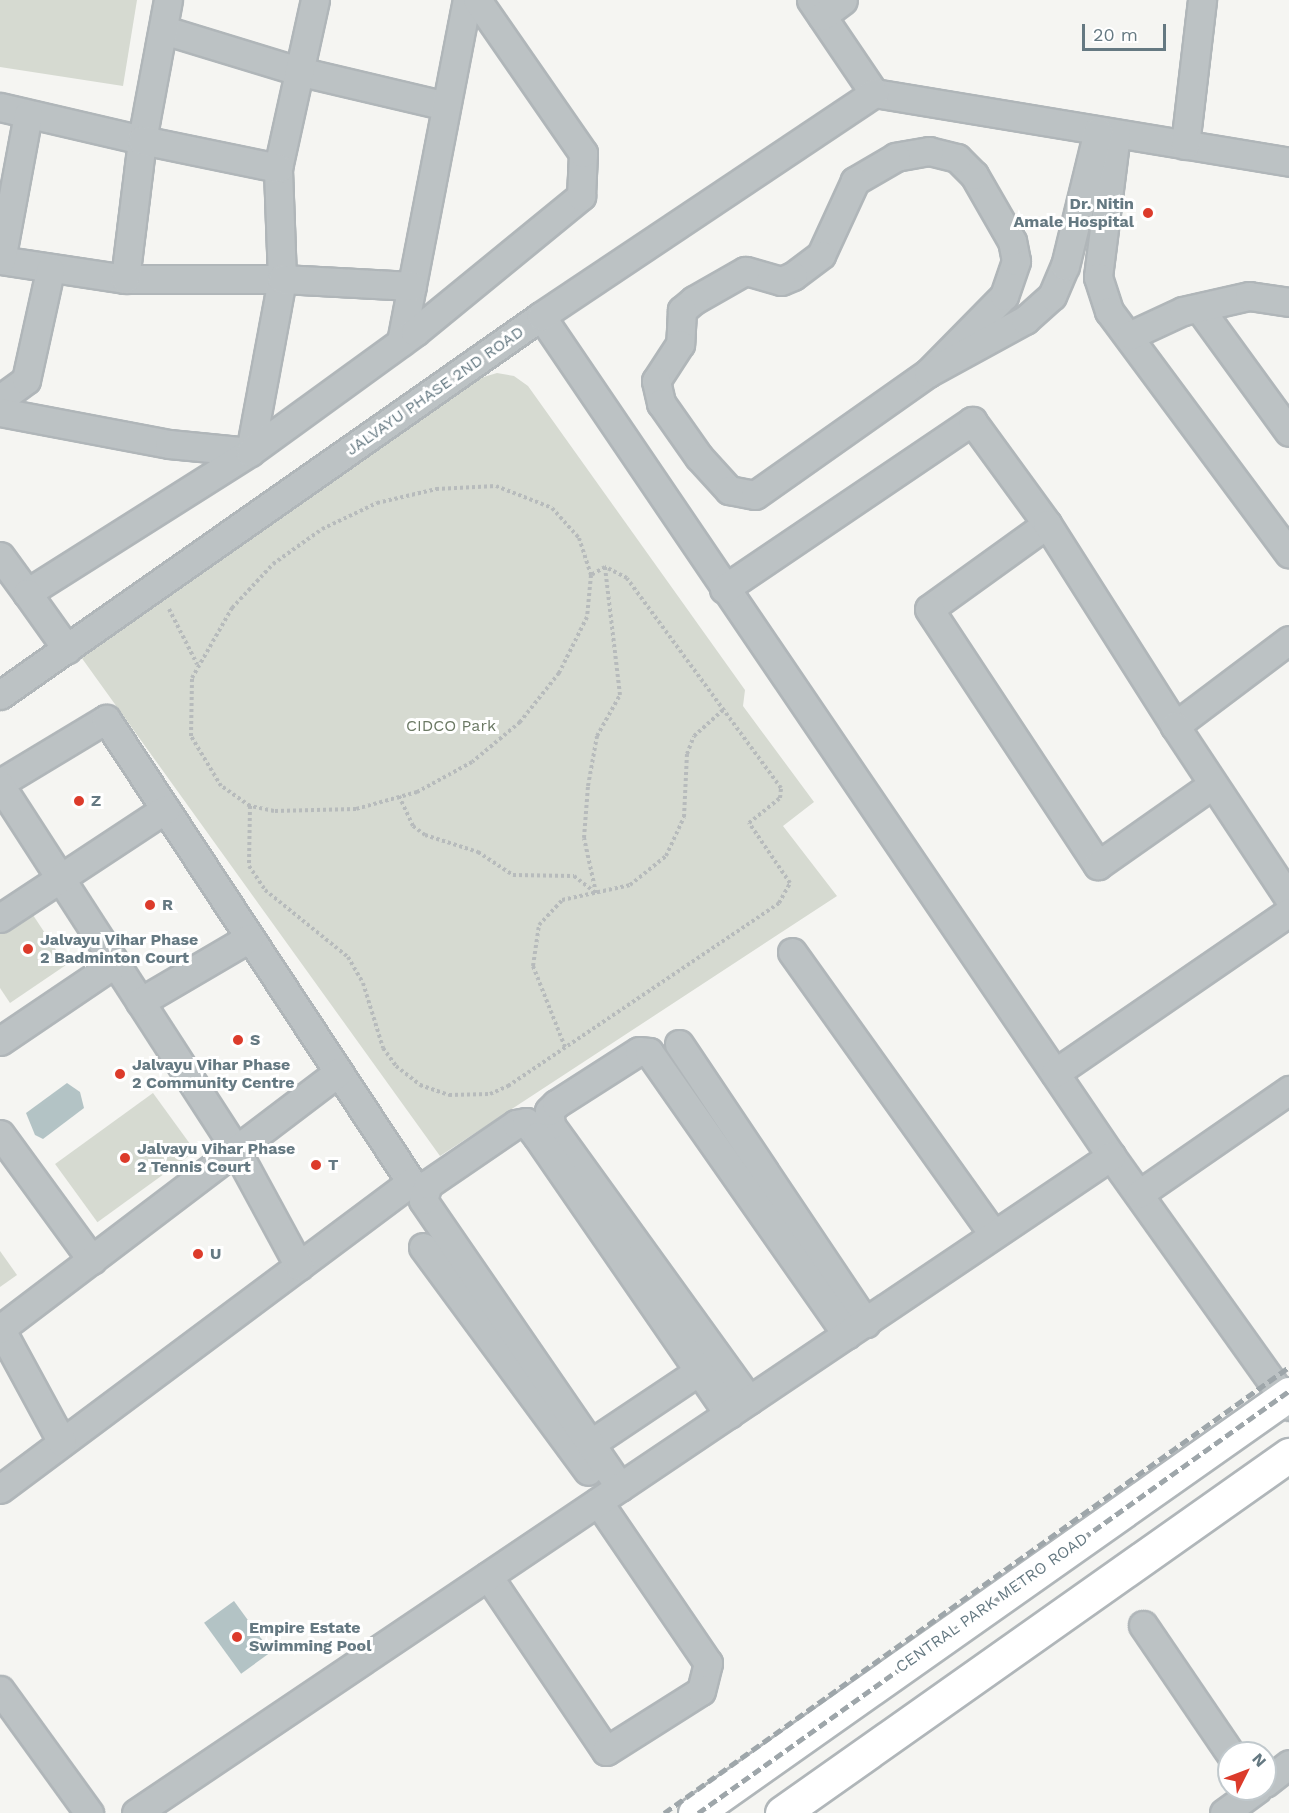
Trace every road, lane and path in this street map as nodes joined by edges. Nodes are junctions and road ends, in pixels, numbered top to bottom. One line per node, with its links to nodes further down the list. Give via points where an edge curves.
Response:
1 (168, 0): 8 (street)
2 (315, 0): 9 (street)
3 (467, 0): 12 (street)
4 (477, 0): 28 (street, via 583,153 581,196)
5 (843, 0): 7 (street)
6 (1202, 0): 16 (street)
7 (816, 8): 10 (street)
8 (164, 30): 9 (street); 15 (street)
9 (298, 71): 12 (street); 18 (street)
10 (874, 93): 14 (street); 26 (street, JALVAYU PHASE 2ND ROAD)
11 (0, 106): 13 (street)
12 (447, 106): 23 (street)
13 (28, 114): 15 (street); 19 (street)
14 (1107, 132): 16 (street); 27 (street, via 1098,277 1109,311); 29 (street, via 1052,296 1025,320)
15 (142, 140): 18 (street); 21 (street)
16 (1185, 145): 17 (street)
17 (1289, 162)
18 (278, 168): 22 (street)
19 (0, 260): 20 (street)
20 (50, 271): 21 (street); 30 (street, via 26,380)
21 (125, 279): 22 (street)
22 (282, 279): 23 (street); 33 (street)
23 (412, 286): 28 (street)
24 (1289, 302): 25 (street, via 1249,296)
25 (1199, 308): 27 (street); 32 (street)
26 (541, 316): 39 (street, JALVAYU PHASE 2ND ROAD); 40 (street)
27 (1131, 335): 35 (street)
28 (401, 342): 33 (street)
29 (928, 373): 29 (street, via 1004,296 1016,261 1012,241 974,175 957,158 929,151 896,157 855,181 821,255 793,276 781,281 745,271 682,310 680,344 656,381 661,403 699,457 729,490 755,495)
30 (0, 399)
31 (0, 412): 33 (street, via 169,444)
32 (1289, 432)
33 (250, 452): 41 (street)
34 (1047, 524): 40 (street, via 972,421); 47 (street); 49 (street, via 929,609 1098,865)
35 (1289, 553)
36 (0, 556): 41 (street)
37 (605, 567): 38 (path); 46 (path, via 627,578); 54 (path, via 620,695 597,736 588,786 584,838)
38 (591, 574): 44 (path, via 579,538 535,497 496,486 436,489 377,503 331,524 273,564 232,608); 50 (path, via 587,617 559,673 520,722 472,762)
39 (156, 588): 43 (street, JALVAYU PHASE 2ND ROAD); 44 (path)
40 (724, 589): 66 (street)
41 (27, 593): 43 (street)
42 (1288, 640): 47 (street)
43 (67, 649): 45 (street, JALVAYU PHASE 2ND ROAD)
44 (198, 664): 51 (path, via 192,678 194,746 221,786)
45 (0, 695)
46 (723, 710): 54 (path, via 694,736 687,754 684,817 666,856 630,885); 64 (path, via 781,788 780,798 749,823 786,875 790,891 779,903)
47 (1175, 726): 49 (street)
48 (0, 784): 52 (street, via 106,719); 53 (street)
49 (1212, 785): 55 (street)
50 (399, 796): 51 (path, via 357,809 274,812); 54 (path, via 413,826 425,835 478,852 513,875 573,876)
51 (250, 806): 64 (path, via 249,866 265,890 348,957 363,983 383,1048 420,1085 449,1095 490,1094)
52 (165, 809): 53 (street); 58 (street)
53 (62, 882): 57 (street); 60 (street)
54 (596, 893): 64 (path, via 569,897 551,909 533,946 533,966)
55 (1289, 898)
56 (1289, 912): 66 (street)
57 (0, 918)
58 (249, 938): 61 (street); 65 (street)
59 (792, 952): 72 (street)
60 (115, 963): 61 (street); 62 (street)
61 (140, 1002): 69 (street)
62 (0, 1041)
63 (679, 1044): 77 (street)
64 (565, 1047)
65 (339, 1072): 69 (street); 75 (street, via 411,1182)
66 (1055, 1073): 70 (street)
67 (1289, 1090): 71 (street)
68 (1, 1136): 74 (street)
69 (236, 1150): 74 (street); 75 (street)
70 (1111, 1156): 71 (street); 72 (street)
71 (1139, 1194): 79 (street)
72 (993, 1234): 77 (street)
73 (423, 1247): 85 (street)
74 (92, 1260): 76 (street)
75 (299, 1266): 81 (street)
76 (0, 1329): 81 (street)
77 (856, 1329): 80 (street); 80 (street, via 649,1052 639,1051 555,1104 549,1111 551,1125)
78 (699, 1371): 80 (street); 82 (street); 82 (street, via 537,1136 526,1122 516,1124 428,1184 423,1200)
79 (1287, 1399): 95 (main road, CENTRAL PARK METRO ROAD)
80 (739, 1407): 85 (street)
81 (62, 1442): 84 (street)
82 (590, 1444): 85 (street)
83 (1289, 1455): 96 (main road)
84 (0, 1489)
85 (609, 1495): 86 (street); 86 (street, via 708,1663 701,1691 606,1751)
86 (488, 1576): 94 (street)
87 (1143, 1625): 89 (street)
88 (15, 1698): 93 (street)
89 (1222, 1741)
90 (1289, 1764): 91 (street)
91 (1277, 1773)
92 (1240, 1801): 97 (street)
93 (89, 1813)
94 (136, 1813)
95 (695, 1813)
96 (782, 1813)
97 (1224, 1813)

